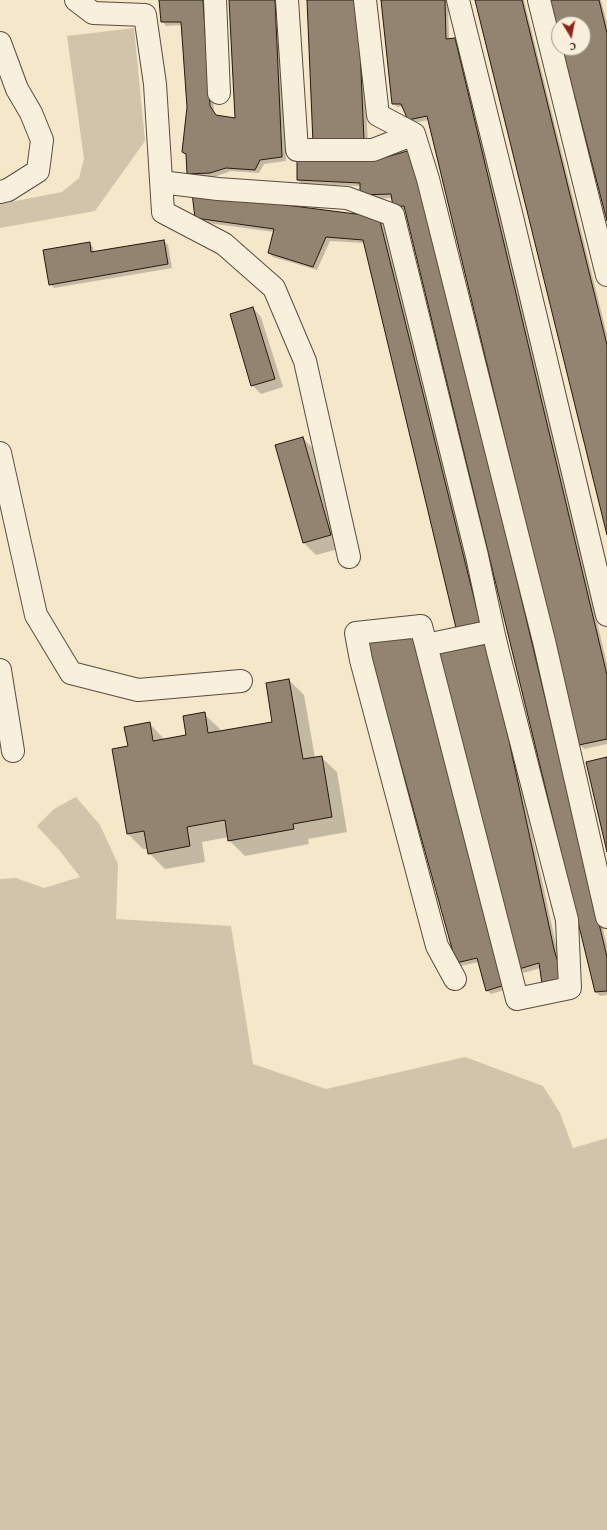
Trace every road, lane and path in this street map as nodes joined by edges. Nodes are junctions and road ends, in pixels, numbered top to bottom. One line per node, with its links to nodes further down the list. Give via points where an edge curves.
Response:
1 (76, 0): 11 (lane, via 93,13 145,15 155,84)
2 (215, 0): 9 (lane)
3 (287, 0): 10 (lane, via 297,150 373,150)
4 (365, 0): 10 (lane, via 378,115)
5 (458, 0): 16 (lane)
6 (539, 0): 13 (lane)
7 (0, 43): 8 (lane)
8 (9, 90): 12 (lane, via 31,113 42,140 38,171 8,190)
9 (219, 93)
10 (414, 134): 22 (lane, via 430,186 544,641)
11 (161, 182): 15 (lane, via 163,212 224,244 274,288 305,361); 17 (lane, via 218,189 347,198 393,215)
12 (0, 192)
13 (607, 275)
14 (0, 453): 20 (lane, via 36,615 71,673 138,690)
15 (349, 557)
16 (607, 615)
17 (493, 631): 18 (lane); 18 (lane, via 567,920 570,988 547,993 517,999)
18 (426, 645): 23 (lane, via 421,626 356,633 437,946)
19 (0, 670): 21 (lane)
20 (241, 682)
21 (13, 751)
22 (607, 917)
23 (455, 979)

